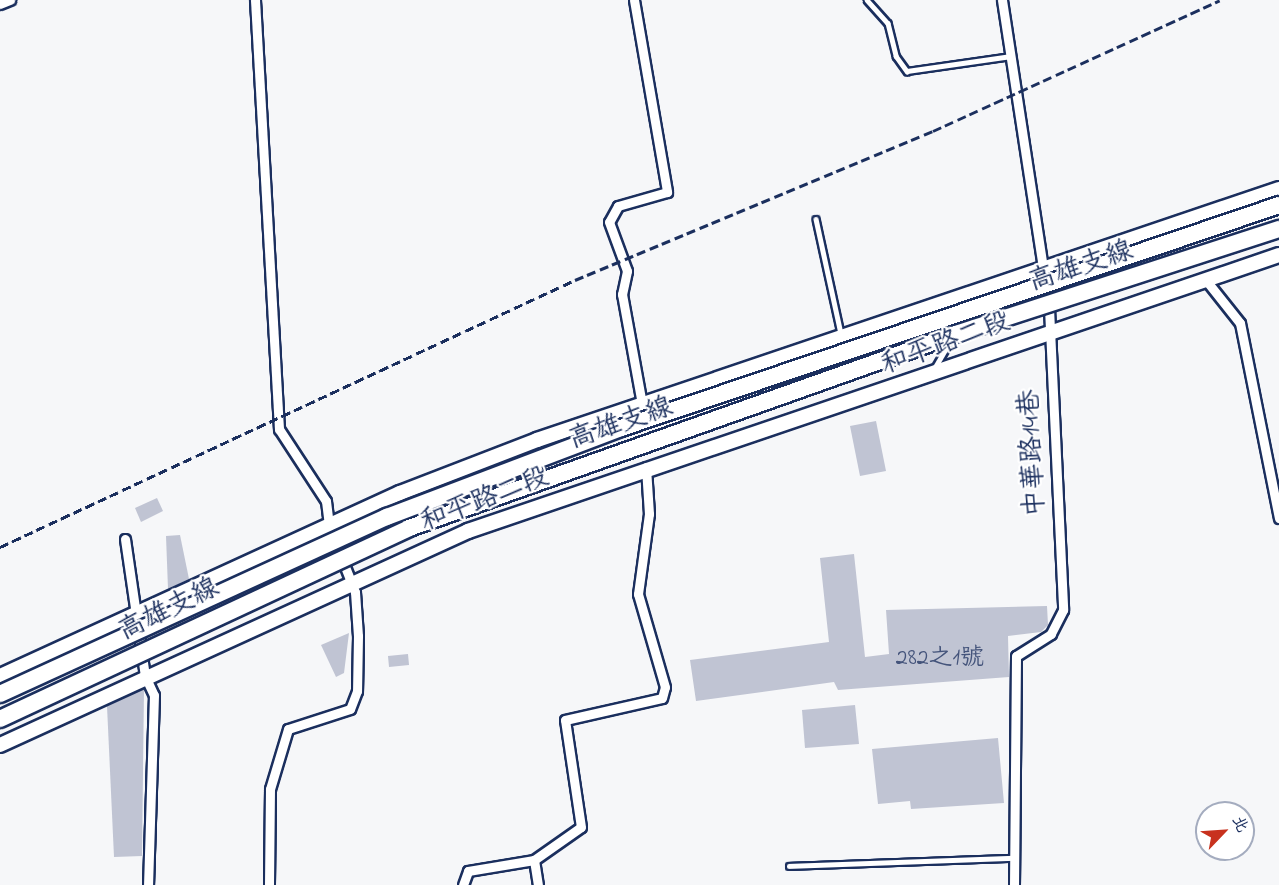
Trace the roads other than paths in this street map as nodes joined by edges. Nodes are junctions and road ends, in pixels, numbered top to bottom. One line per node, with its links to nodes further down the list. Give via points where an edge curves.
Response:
1 (10, 0): 6 (street)
2 (255, 0): 22 (street, via 279,429 326,501)
3 (634, 0): 19 (street, via 667,192 618,206 609,222 627,271 622,294)
4 (867, 0): 7 (lane, via 888,23 896,56 907,71)
5 (1002, 0): 7 (street, 中華路14巷)
6 (0, 4)
7 (1011, 56): 13 (street, 中華路14巷)
8 (1279, 189): 13 (street, 和平路二段)
9 (1279, 205): 28 (highway, 高雄支線, bridge, via 621,428 387,517)
10 (816, 219): 17 (lane)
11 (1279, 229): 29 (highway, 高雄支線, bridge, via 956,334 409,528)
12 (1279, 255): 14 (street, 和平路二段)
13 (1043, 267): 15 (street, 中華路14巷); 17 (street, 和平路二段)
14 (1205, 279): 16 (street, 和平路二段); 21 (street, via 1240,323)
15 (1049, 308): 16 (street, 中華路14巷); 18 (lane, via 991,322 952,341)
16 (1050, 332): 18 (street, 和平路二段); 31 (street, 中華路14巷, via 1063,610 1051,634 1016,656)
17 (842, 340): 19 (street, 和平路二段)
18 (931, 374): 20 (street, 和平路二段)
19 (642, 404): 22 (street, 和平路二段, via 400,493)
20 (646, 467): 24 (street, 和平路二段, via 468,531); 32 (street, via 650,514 638,594 664,693 655,702 626,702 565,720 581,827)
21 (1279, 518)
22 (329, 526): 24 (street); 25 (street, 和平路二段)
23 (125, 539): 25 (street)
24 (350, 580): 27 (street, 和平路二段); 35 (street, via 358,636 357,691 350,709 288,729 270,789)
25 (136, 611): 26 (street, 和平路二段); 27 (street)
26 (0, 676)
27 (145, 676): 30 (street, 和平路二段); 34 (street, via 154,695)
28 (0, 694)
29 (0, 719)
30 (0, 745)
31 (1012, 858): 33 (lane); 38 (street, 中華路14巷)
32 (534, 860): 36 (street, via 468,871); 37 (street)
33 (789, 866)
34 (148, 885)
35 (269, 885)
36 (463, 885)
37 (538, 885)
38 (1014, 885)

